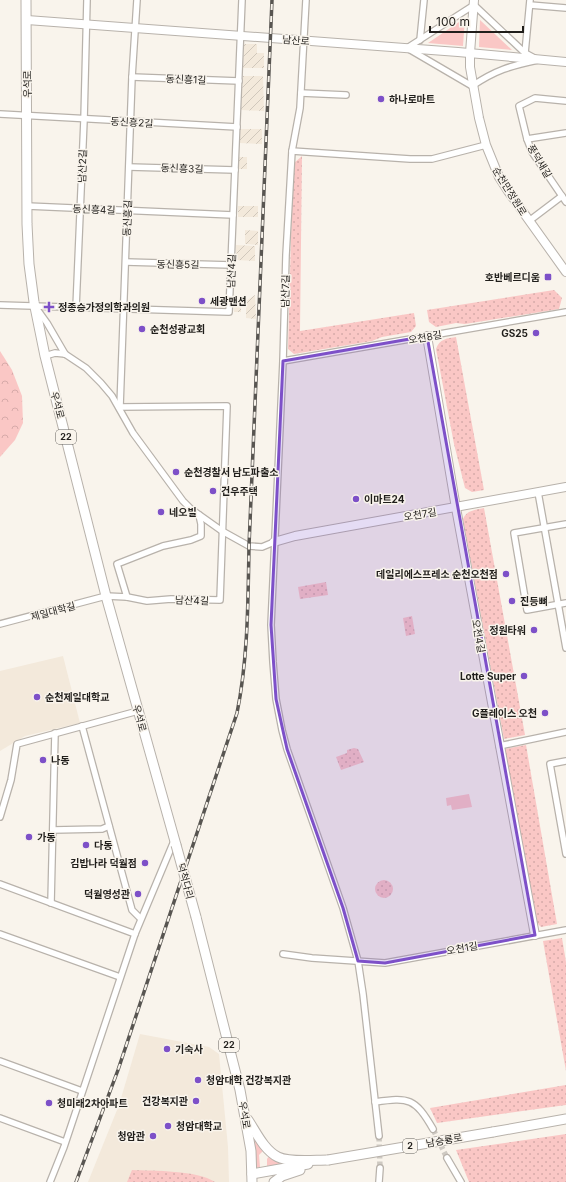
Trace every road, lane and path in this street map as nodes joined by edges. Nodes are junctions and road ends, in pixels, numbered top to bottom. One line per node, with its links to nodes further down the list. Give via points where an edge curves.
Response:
1 (26, 0): 10 (main road, 우석로 / 22)
2 (87, 0): 11 (street, 남산2길)
3 (136, 0): 12 (street, 동신흥길)
4 (242, 0): 13 (street, 남산4길)
5 (306, 0): 14 (street, 남산7길)
6 (424, 0): 15 (street)
7 (474, 2): 15 (street); 17 (street, 순천만정원로); 18 (street)
8 (530, 2): 9 (street); 18 (street)
9 (566, 8)
10 (27, 20): 11 (street, 남산로); 28 (main road, 우석로 / 22)
11 (86, 24): 12 (street, 남산로); 29 (street, 남산2길)
12 (136, 28): 13 (street, 남산로); 21 (street, 동신흥길)
13 (241, 36): 14 (street, 남산로); 22 (street, 남산4길)
14 (304, 40): 16 (street, 남산로); 24 (street, 남산7길)
15 (420, 40): 16 (street)
16 (407, 48): 17 (street, 남산로); 23 (street)
17 (470, 53): 19 (street, 남산로); 23 (street, 순천만정원로)
18 (525, 53): 19 (street)
19 (538, 60): 20 (street, 남산로); 23 (street, via 511,66 491,74)
20 (566, 62)
21 (132, 77): 22 (street, 동신흥1길); 30 (street, 동신흥길)
22 (239, 81): 31 (street, 남산4길)
23 (472, 86): 34 (street, 순천만정원로)
24 (301, 93): 25 (street); 35 (street, 남산7길)
25 (346, 95)
26 (566, 101): 33 (street, 풍덕새길, via 534,98 519,106)
27 (0, 114): 28 (street, 동신흥2길)
28 (27, 116): 29 (street, 동신흥2길); 40 (main road, 우석로 / 22)
29 (84, 120): 30 (street, 동신흥2길); 41 (street, 남산2길)
30 (131, 122): 31 (street, 동신흥2길); 36 (street, 동신흥길)
31 (237, 127): 37 (street, 남산4길)
32 (566, 133): 33 (street, 풍덕새길)
33 (527, 139): 38 (street, 풍덕새길, via 532,152)
34 (486, 145): 35 (street, via 432,159); 44 (street, 순천만정원로, via 499,177)
35 (292, 151): 56 (street, 남산7길)
36 (129, 167): 37 (street, 동신흥3길); 42 (street, 동신흥길)
37 (235, 170): 43 (street, 남산4길)
38 (562, 196): 39 (street, 풍덕새길); 44 (street)
39 (566, 202)
40 (27, 206): 41 (street, 동신흥4길); 49 (main road, 우석로 / 22, via 29,264)
41 (80, 208): 42 (street, 동신흥4길); 50 (street, 남산2길)
42 (128, 210): 43 (street, 동신흥4길); 45 (street, 동신흥길)
43 (233, 215): 46 (street, 남산4길)
44 (529, 221): 47 (street, 순천만정원로)
45 (126, 262): 46 (street, 동신흥5길); 51 (street, 동신흥길)
46 (231, 265): 51 (street, 남산4길, via 229,312)
47 (566, 272)
48 (0, 305): 49 (street, 남산4길)
49 (35, 307): 50 (street, 남산4길); 54 (street, via 47,322); 55 (main road, 우석로 / 22)
50 (76, 308): 51 (street, 남산4길)
51 (124, 310): 57 (street, 동신흥길)
52 (566, 312): 53 (street, 오천8길)
53 (427, 336): 56 (street, 오천8길); 60 (street, 오천4길)
54 (65, 354): 55 (street); 57 (street, via 86,368)
55 (45, 356): 66 (main road, 우석로 / 22)
56 (283, 361): 65 (street, 남산7길)
57 (120, 407): 61 (street, via 133,433 179,495); 64 (street, 남산4길, via 228,406)
58 (566, 487): 59 (street, 오천7길)
59 (538, 492): 60 (street, 오천7길); 63 (street)
60 (456, 508): 65 (street, 오천7길, via 295,536); 76 (street, 오천4길)
61 (199, 515): 64 (street); 67 (street, via 200,536 163,546 117,564)
62 (566, 524): 63 (street)
63 (544, 528): 69 (street); 69 (street, via 514,533 527,610)
64 (222, 531): 65 (street, via 249,546 262,546); 67 (street, 남산4길, via 220,600 147,601)
65 (274, 542): 92 (street, 남산7길, via 272,640 278,714 287,749 343,908)
66 (106, 596): 67 (street, 제일대학길); 70 (street, 제일대학길); 72 (main road, 우석로 / 22)
67 (127, 597)
68 (566, 603): 69 (street)
69 (558, 604): 71 (street)
70 (0, 624)
71 (566, 648)
72 (138, 711): 73 (street); 81 (main road, 우석로 / 22)
73 (82, 726): 75 (street); 79 (street)
74 (566, 732): 76 (street)
75 (55, 733): 78 (street, via 18,744 9,790); 80 (street)
76 (499, 746): 90 (street, 오천4길)
77 (566, 761): 82 (street, via 550,764)
78 (0, 817)
79 (109, 826): 80 (street, via 102,829); 86 (street, via 132,910)
80 (53, 830): 84 (street)
81 (175, 843): 85 (main road, 덕척다리 / 22, bridge); 86 (street)
82 (566, 854)
83 (0, 884): 84 (street)
84 (51, 903): 89 (street)
85 (196, 917): 97 (main road, 우석로 / 22, via 236,1068)
86 (140, 918): 89 (street)
87 (566, 930): 90 (street, 오천1길)
88 (0, 934): 93 (street)
89 (134, 934): 93 (street)
90 (534, 935): 92 (street, 오천1길, via 385,963)
91 (283, 954): 92 (street, 오천1길)
92 (358, 961): 96 (street, 남산7길)
93 (120, 977): 95 (street)
94 (0, 1061): 95 (street)
95 (82, 1092): 102 (street)
96 (375, 1102): 100 (street, via 394,1099 410,1101 424,1115); 101 (street, 남산7길)
97 (245, 1117): 104 (main road, via 266,1147 277,1156 285,1159); 106 (main road, 우석로 / 22, via 251,1151)
98 (0, 1118): 102 (street)
99 (566, 1119): 104 (main road, 남승룡로 / 2, bridge)
100 (432, 1129)
101 (379, 1136)
102 (65, 1142): 107 (street)
103 (448, 1158): 110 (street)
104 (328, 1160): 106 (main road, 남승룡로 / 2); 108 (main road, via 282,1176)
105 (380, 1168): 109 (street)
106 (252, 1178)
107 (50, 1182)
108 (274, 1182)
109 (378, 1182)
110 (461, 1182)

